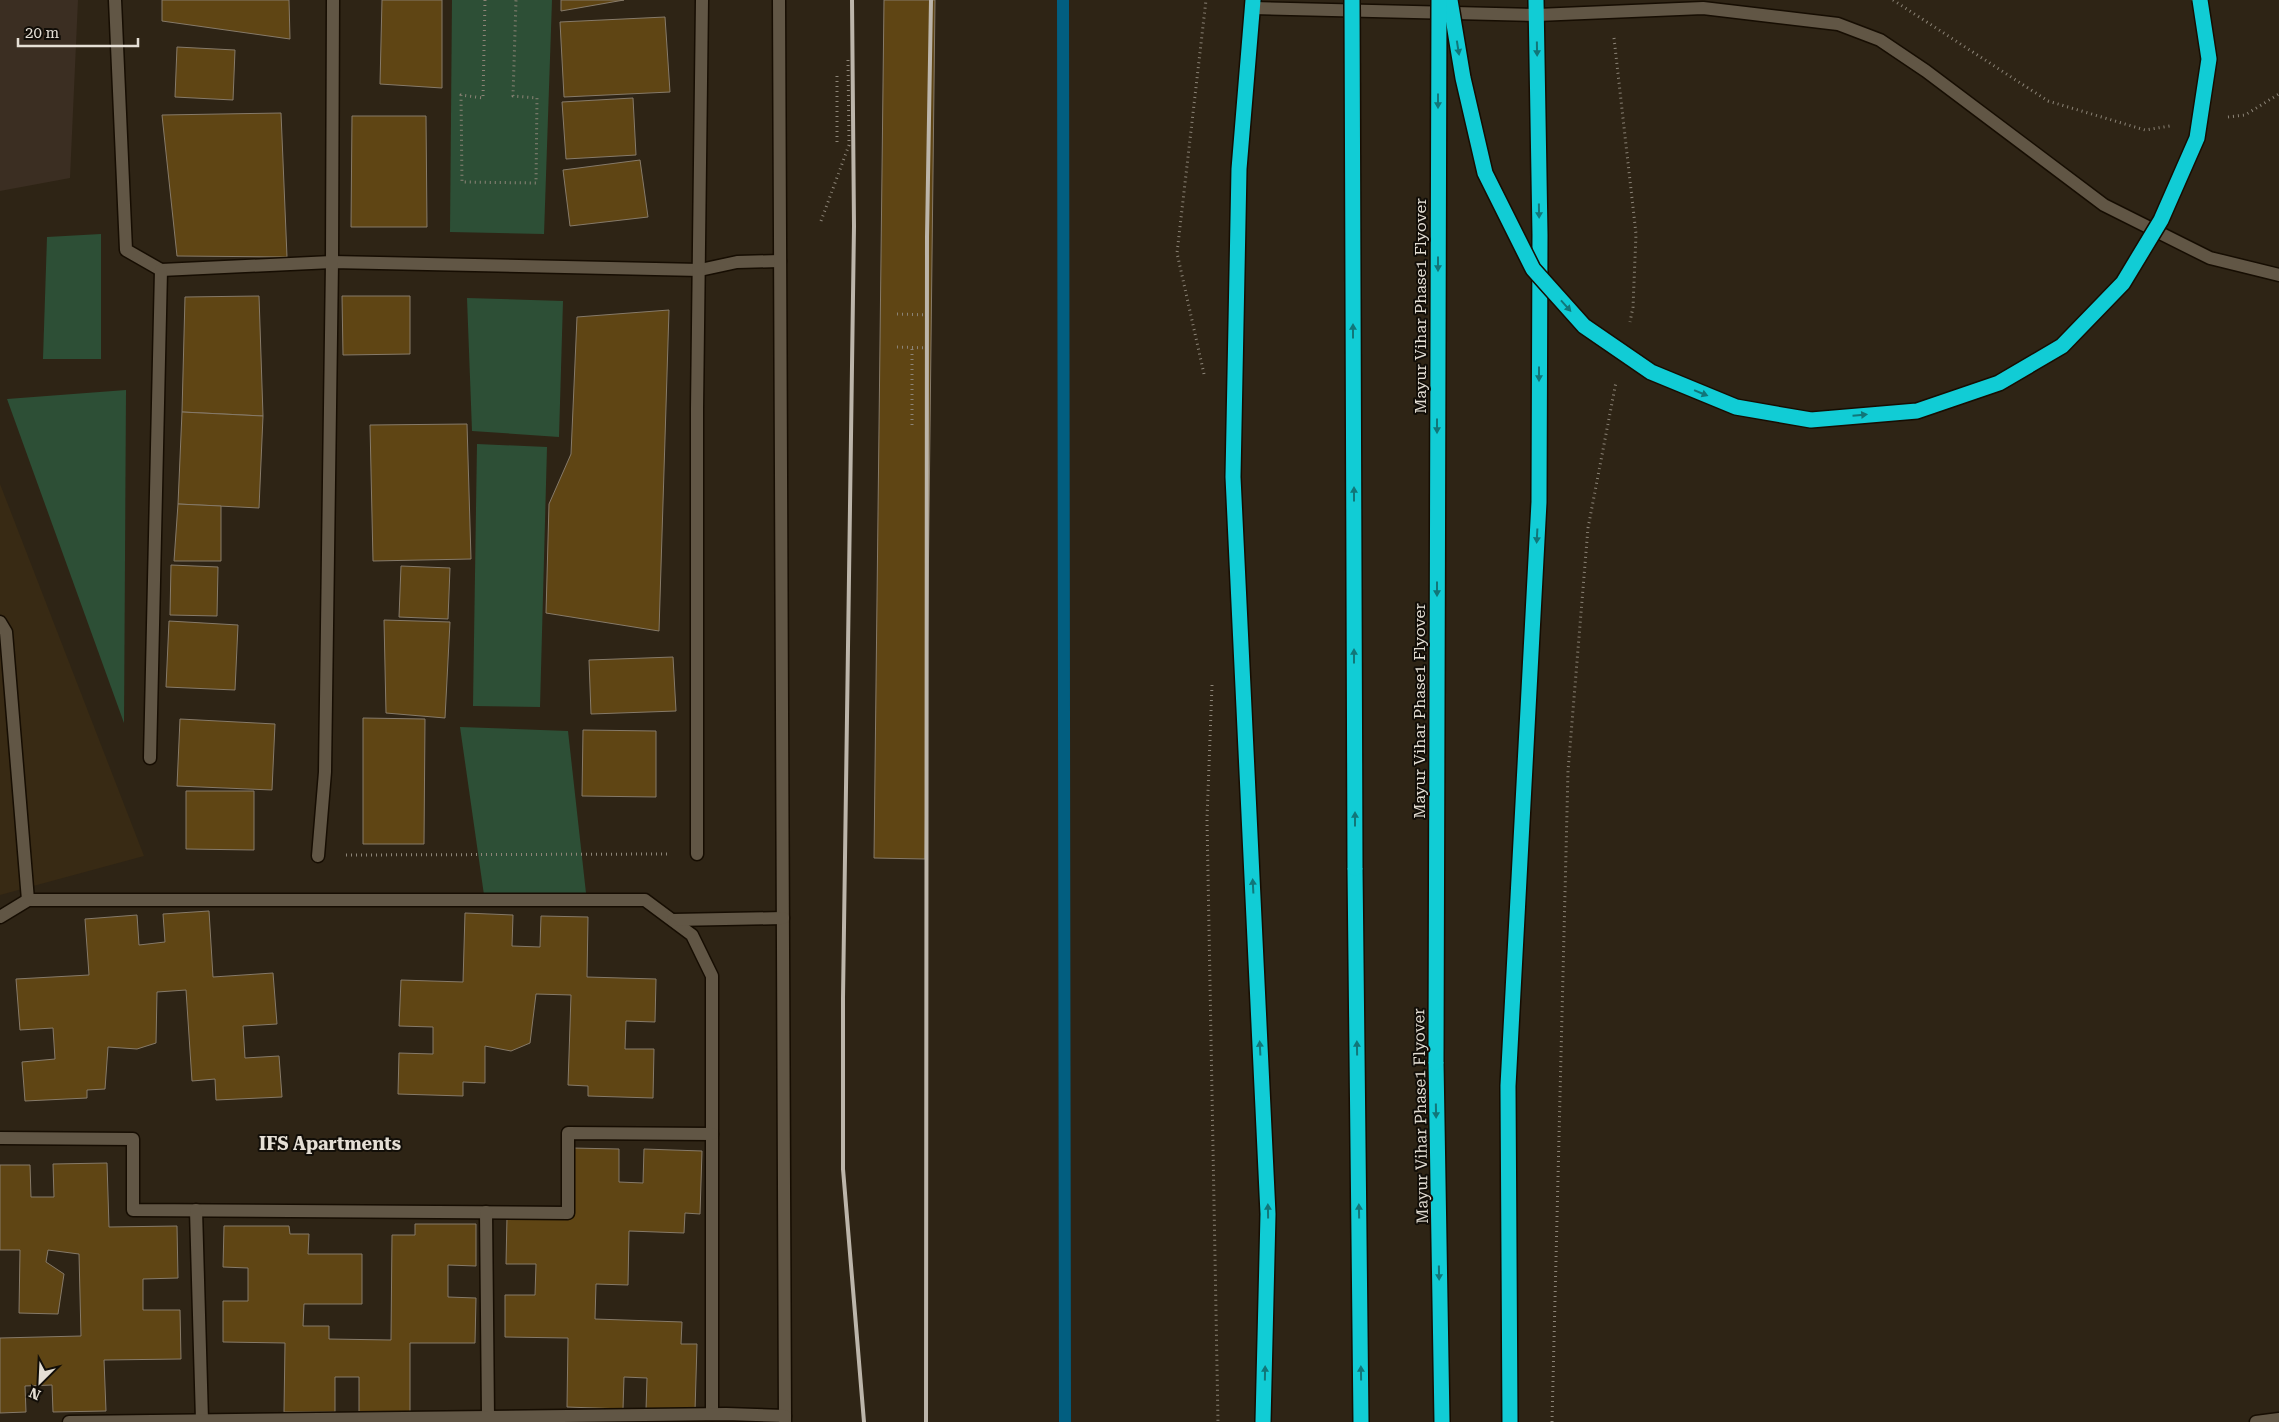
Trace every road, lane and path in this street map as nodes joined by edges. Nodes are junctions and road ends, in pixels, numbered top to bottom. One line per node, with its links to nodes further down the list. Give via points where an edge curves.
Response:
1 (115, 0): 25 (street, via 126,250)
2 (333, 0): 24 (street)
3 (486, 0): 4 (path, via 484,98 461,95 462,182 536,183 537,98 512,96)
4 (516, 0)
5 (702, 0): 26 (street)
6 (779, 0): 23 (street)
7 (1206, 0): 34 (path, via 1177,253)
8 (1352, 0): 58 (highway, one-way to 8, bridge)
9 (1439, 0): 59 (highway, Mayur Vihar Phase1 Flyover, one-way to 59, bridge, via 1436,1062)
10 (1450, 0): 12 (highway, one-way to 12, bridge, via 1463,78 1485,173 1533,269 1584,326 1651,372 1736,407 1811,420 1917,410 1999,383 2062,346 2123,283 2161,220 2198,138 2209,59)
11 (1893, 0): 20 (path, via 2048,101 2145,130)
12 (2200, 0)
13 (1253, 4): 14 (street); 57 (highway, one-way to 13, via 1268,1214 1234,477 1239,169)
14 (1536, 7): 15 (street); 60 (highway, one-way to 60, via 1540,235 1539,502 1508,1086)
15 (1611, 12): 27 (street, via 1703,8 1838,24 1880,40 2104,205 2210,258); 30 (path, via 1636,234 1633,307)
16 (848, 60): 22 (path, via 849,145)
17 (836, 76): 21 (path)
18 (2279, 94): 19 (path, via 2245,115)
19 (2227, 117)
20 (2172, 126)
21 (837, 143)
22 (821, 220)
23 (780, 261): 26 (street, via 737,262); 44 (street)
24 (332, 262): 25 (street); 26 (street); 41 (street, via 324,772)
25 (161, 270): 39 (street)
26 (700, 270): 40 (street)
27 (2279, 275)
28 (897, 314): 29 (path)
29 (930, 315)
30 (1629, 325)
31 (897, 347): 32 (path)
32 (912, 347): 33 (path); 36 (path)
33 (930, 348)
34 (1205, 379)
35 (1617, 379): 61 (path, via 1588,528 1568,771)
36 (912, 424)
37 (0, 622): 42 (street, via 6,632)
38 (1212, 682): 56 (path, via 1207,819)
39 (150, 758)
40 (697, 854): 41 (path)
41 (318, 856)
42 (28, 900): 43 (street); 45 (street, via 645,900)
43 (0, 917)
44 (783, 918): 45 (street); 52 (street)
45 (673, 920): 46 (street, via 692,935 712,976)
46 (712, 1134): 49 (street, via 568,1133 568,1213); 50 (street)
47 (0, 1138): 48 (street, via 133,1139 133,1210)
48 (196, 1210): 49 (street); 54 (street)
49 (486, 1212): 51 (street)
50 (712, 1414): 51 (street); 52 (street)
51 (488, 1417): 54 (street)
52 (785, 1419)
53 (2279, 1419): 62 (street)
54 (202, 1420): 55 (street)
55 (68, 1422)
56 (1218, 1422)
57 (1264, 1422)
58 (1361, 1422)
59 (1442, 1422)
60 (1510, 1422)
61 (1552, 1422)
62 (2256, 1422)

